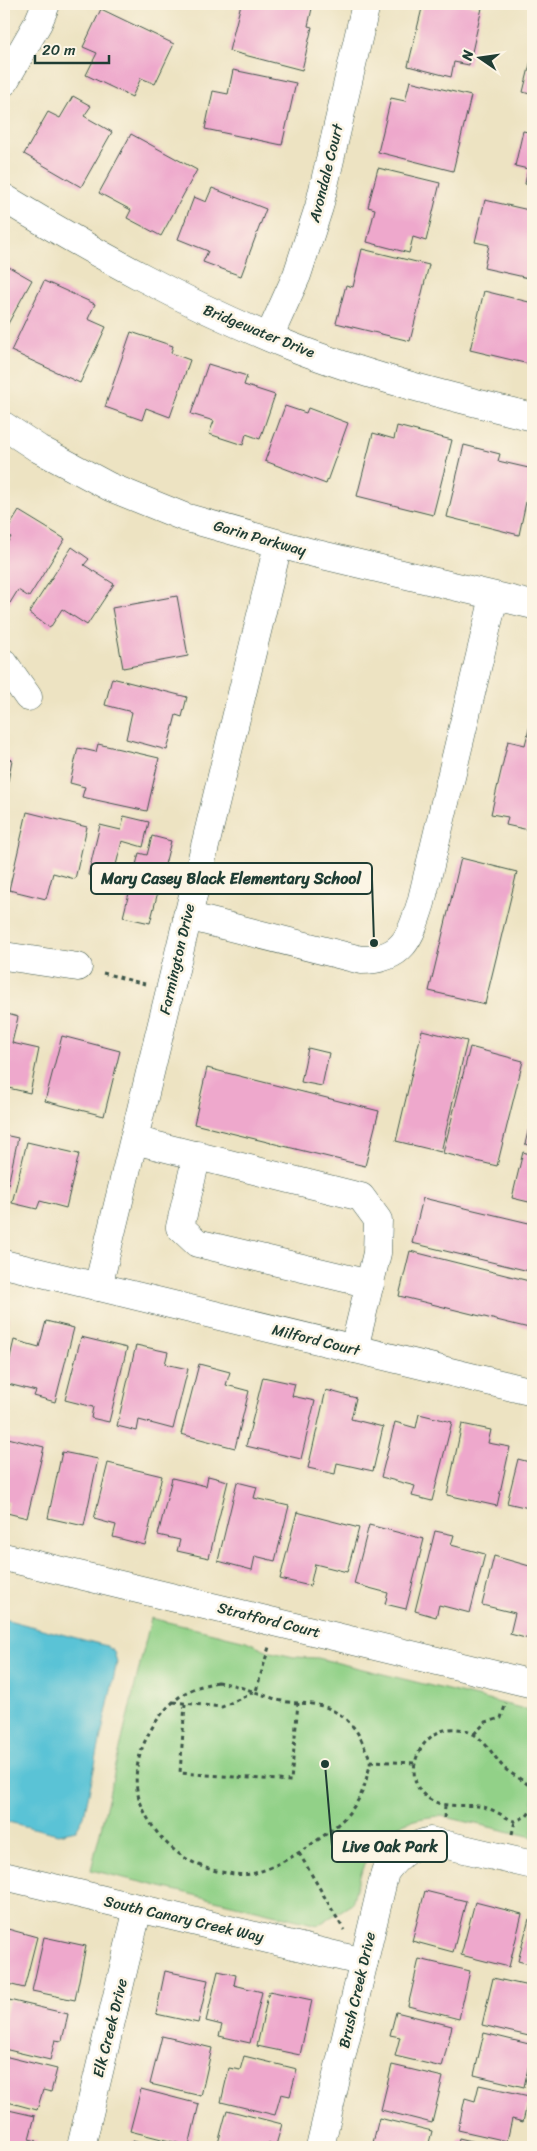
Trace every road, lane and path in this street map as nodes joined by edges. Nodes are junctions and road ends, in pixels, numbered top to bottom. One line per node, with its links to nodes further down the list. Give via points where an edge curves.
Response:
1 (46, 4): 3 (street)
2 (366, 4): 5 (street, Avondale Court, via 319,207 296,275)
3 (4, 82)
4 (4, 198): 5 (street, Bridgewater Drive, via 81,245 187,301)
5 (269, 337): 6 (street, Bridgewater Drive, via 405,385)
6 (533, 417)
7 (4, 426): 8 (street, Garin Parkway, via 110,487 184,517)
8 (278, 544): 9 (street, Garin Parkway); 13 (street, Farmington Drive)
9 (494, 597): 10 (street, Garin Parkway); 13 (street, via 421,902 406,941 384,958 361,960)
10 (533, 605)
11 (4, 663): 12 (street)
12 (28, 697)
13 (187, 916): 16 (street, Farmington Drive)
14 (4, 956): 15 (street)
15 (78, 967): 16 (path)
16 (170, 991): 17 (street, Farmington Drive)
17 (134, 1140): 18 (street); 21 (street, Farmington Drive)
18 (197, 1156): 20 (street, via 361,1197 378,1220 377,1253); 20 (street, via 180,1228 197,1243)
19 (4, 1264): 21 (street, Milford Court)
20 (370, 1284): 22 (street)
21 (98, 1287): 22 (street, Milford Court)
22 (354, 1349): 23 (street, Milford Court)
23 (533, 1392)
24 (4, 1557): 26 (street, Stratford Court)
25 (268, 1652): 27 (path)
26 (522, 1681): 31 (path, via 501,1718 486,1722)
27 (256, 1691): 28 (path, via 217,1682 201,1686); 29 (path); 30 (path, via 222,1707)
28 (173, 1702): 30 (path); 36 (path, via 156,1722 144,1744 136,1780 140,1801 162,1837 191,1864 238,1875 254,1873)
29 (298, 1703): 30 (path, via 292,1781 180,1773); 32 (path, via 317,1705 343,1717 361,1738)
30 (185, 1704)
31 (474, 1734): 33 (path, via 448,1729 434,1734 422,1744); 34 (path, via 515,1778 530,1785)
32 (370, 1761): 33 (path); 36 (path, via 362,1796 356,1806)
33 (415, 1763): 35 (path, via 414,1773 419,1788 429,1799 445,1806 487,1808 515,1820 527,1816)
34 (533, 1791)
35 (533, 1808)
36 (299, 1853): 40 (path)
37 (533, 1865): 40 (street, Brush Creek Drive, via 451,1844 430,1841 414,1845 397,1856 385,1872)
38 (4, 1876): 39 (street, South Canary Creek Way)
39 (138, 1908): 40 (street, South Canary Creek Way); 41 (street, Elk Creek Drive)
40 (364, 1962): 42 (street, Brush Creek Drive)
41 (81, 2147)
42 (320, 2147)

